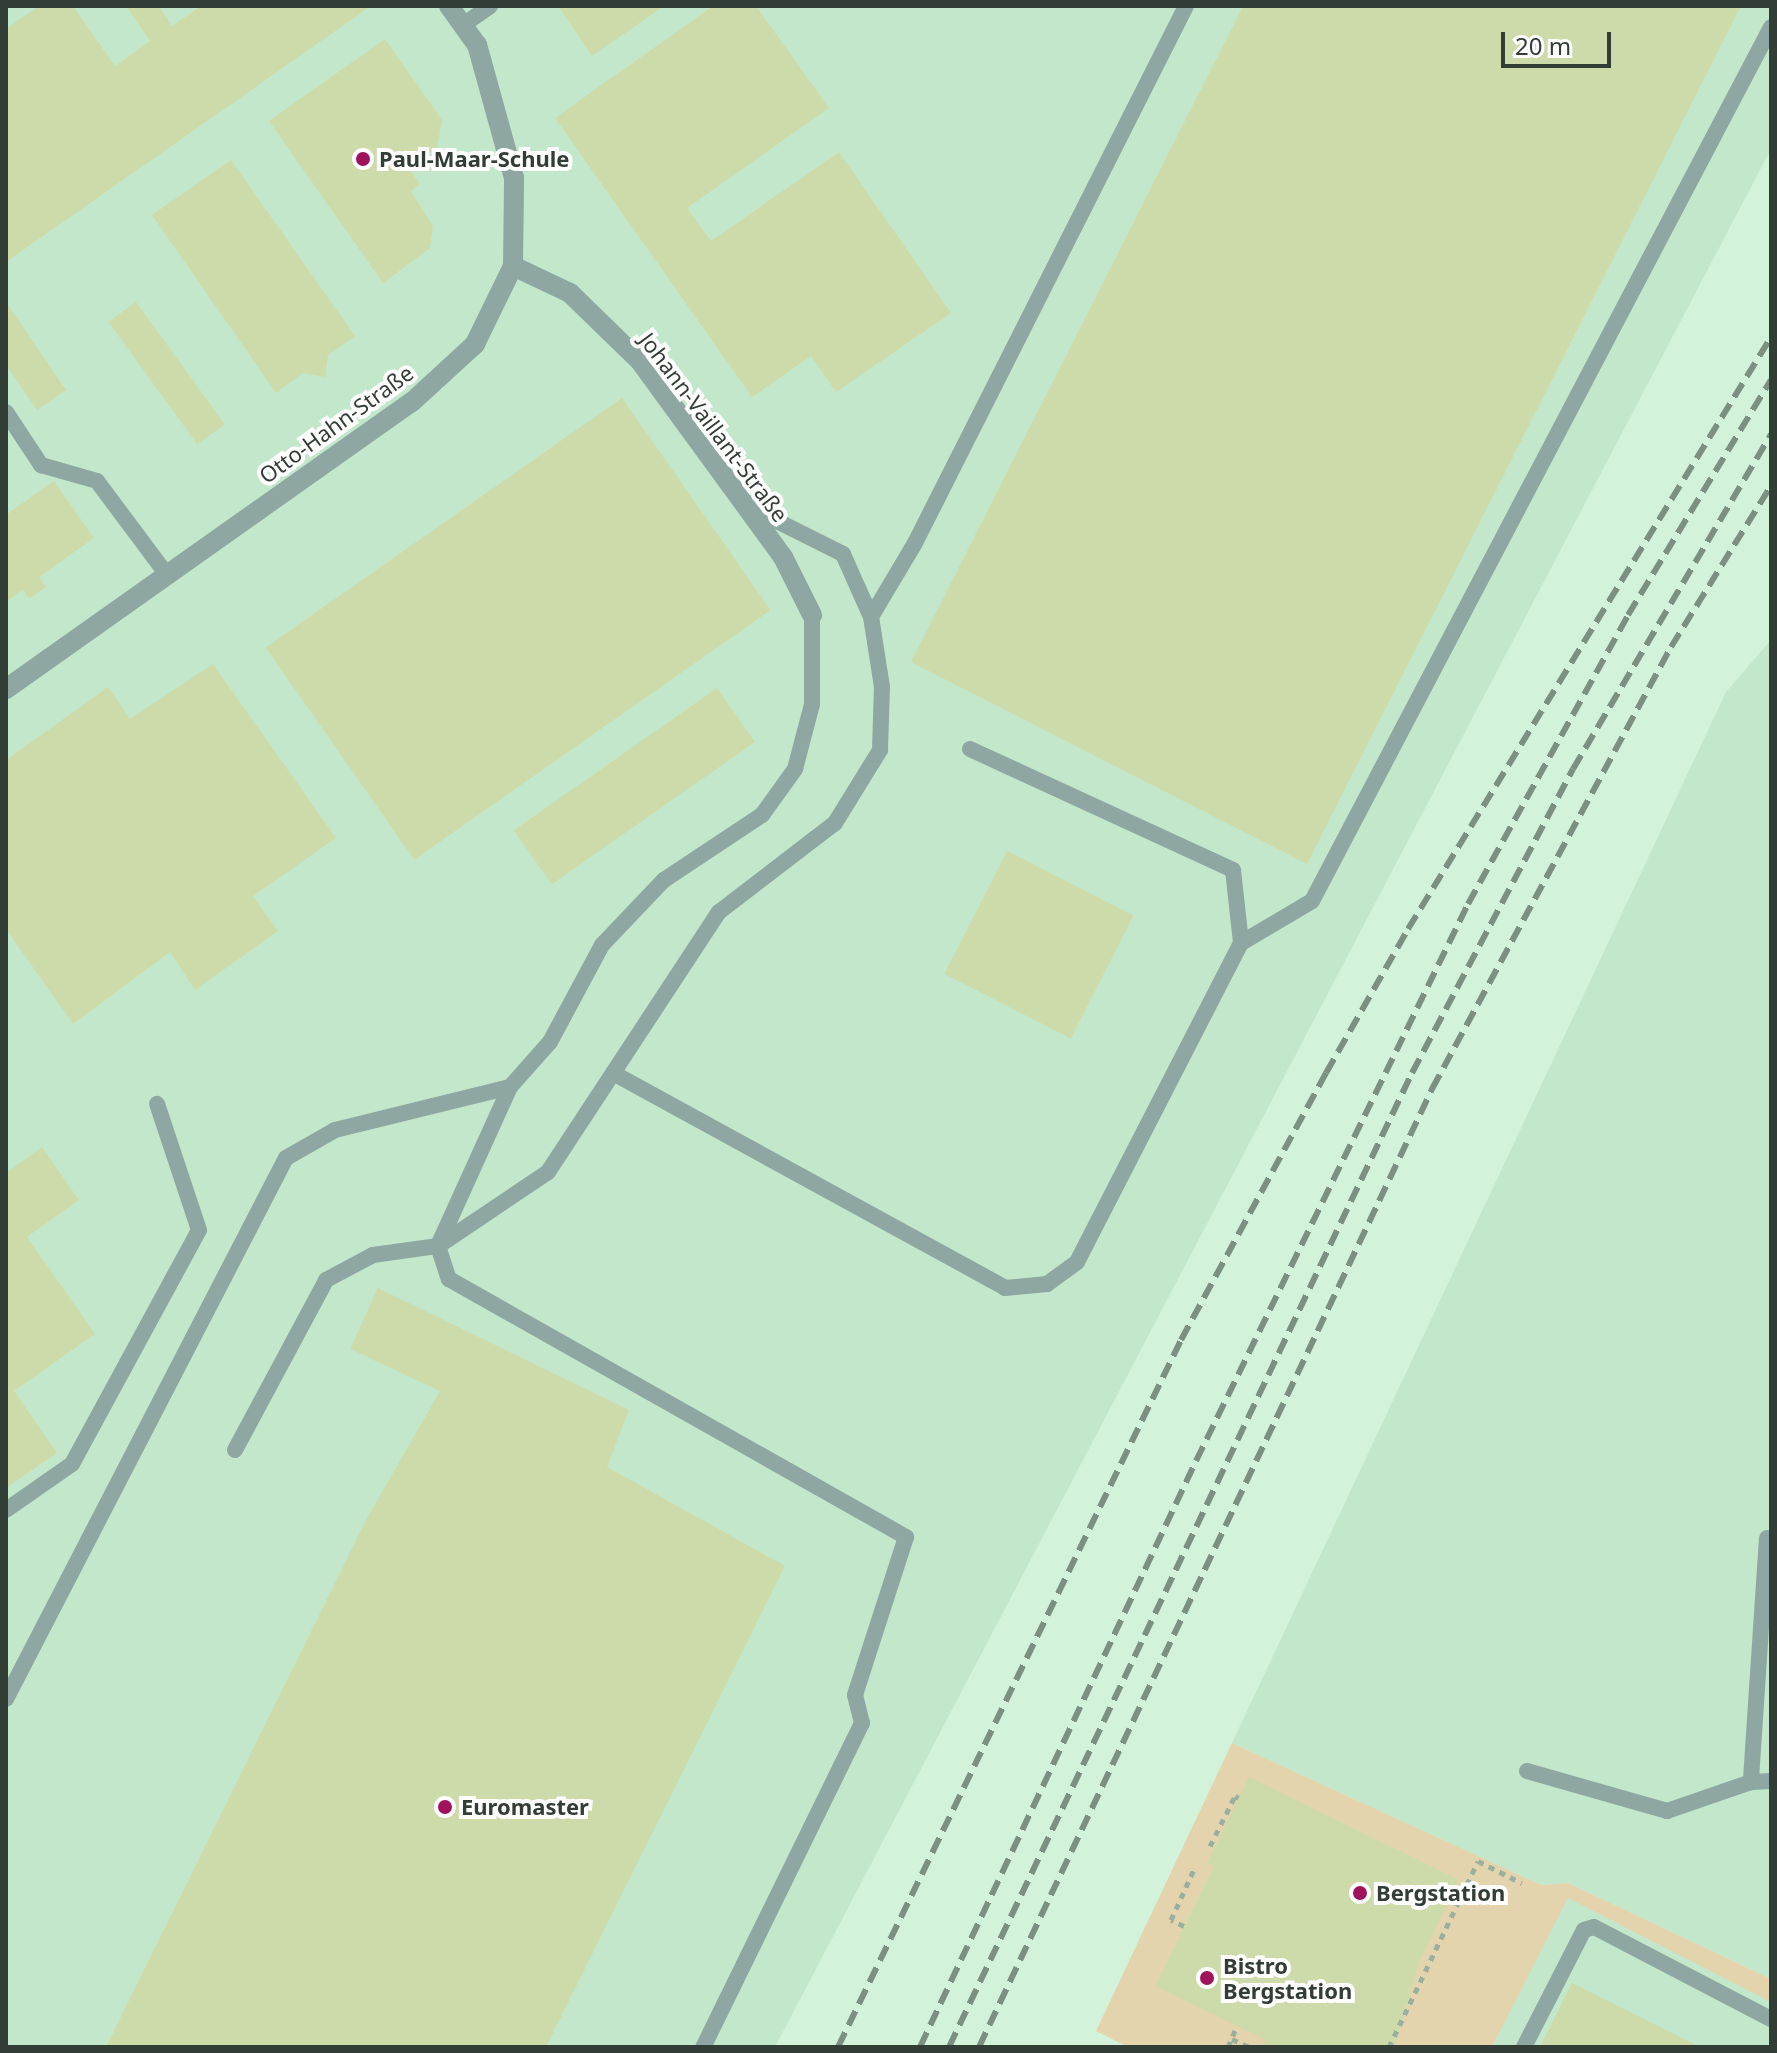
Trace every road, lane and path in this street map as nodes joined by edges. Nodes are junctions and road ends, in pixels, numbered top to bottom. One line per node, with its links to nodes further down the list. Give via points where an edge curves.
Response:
1 (449, 6): 4 (street, Otto-Hahn-Straße)
2 (490, 6): 4 (lane)
3 (1186, 6): 11 (lane, via 915,543)
4 (463, 25): 6 (street, Otto-Hahn-Straße, via 477,45 514,178)
5 (1771, 27): 14 (lane, via 1312,901)
6 (513, 266): 8 (street, Johann-Vaillant-Straße, via 570,293 640,361); 9 (street, Otto-Hahn-Straße, via 475,344 412,402)
7 (6, 412): 9 (lane, via 41,465 97,481)
8 (746, 506): 10 (street, Johann-Vaillant-Straße, via 783,557); 11 (lane, via 843,554)
9 (167, 575): 12 (street, Otto-Hahn-Straße)
10 (812, 615): 16 (lane, via 812,704 795,769 762,815 664,880 602,945 550,1042)
11 (871, 617): 15 (lane, via 882,687 880,750 835,823 719,912)
12 (6, 689)
13 (970, 749): 14 (lane, via 1233,870)
14 (1241, 943): 15 (lane, via 1077,1262 1047,1284 1005,1288)
15 (613, 1073): 18 (lane, via 548,1172)
16 (510, 1087): 18 (lane); 22 (lane, via 335,1130 286,1158)
17 (157, 1104): 20 (lane, via 199,1230 72,1464)
18 (438, 1246): 19 (lane, via 373,1255 326,1280); 34 (lane, via 449,1279 906,1537 855,1695 862,1723)
19 (235, 1450)
20 (6, 1510)
21 (1767, 1538): 25 (lane)
22 (6, 1699)
23 (1527, 1771): 25 (lane, via 1667,1811)
24 (1771, 1781): 25 (lane)
25 (1751, 1782)
26 (1239, 1798): 27 (path, via 1235,1796)
27 (1210, 1846)
28 (1194, 1869): 30 (path, via 1171,1920)
29 (1522, 1883): 37 (path, via 1478,1861)
30 (1184, 1926)
31 (1771, 2019): 38 (lane, via 1594,1927 1584,1930)
32 (1237, 2026): 33 (path)
33 (1232, 2039): 35 (path); 36 (path)
34 (703, 2047)
35 (1228, 2047)
36 (1249, 2047)
37 (1389, 2047)
38 (1524, 2047)

